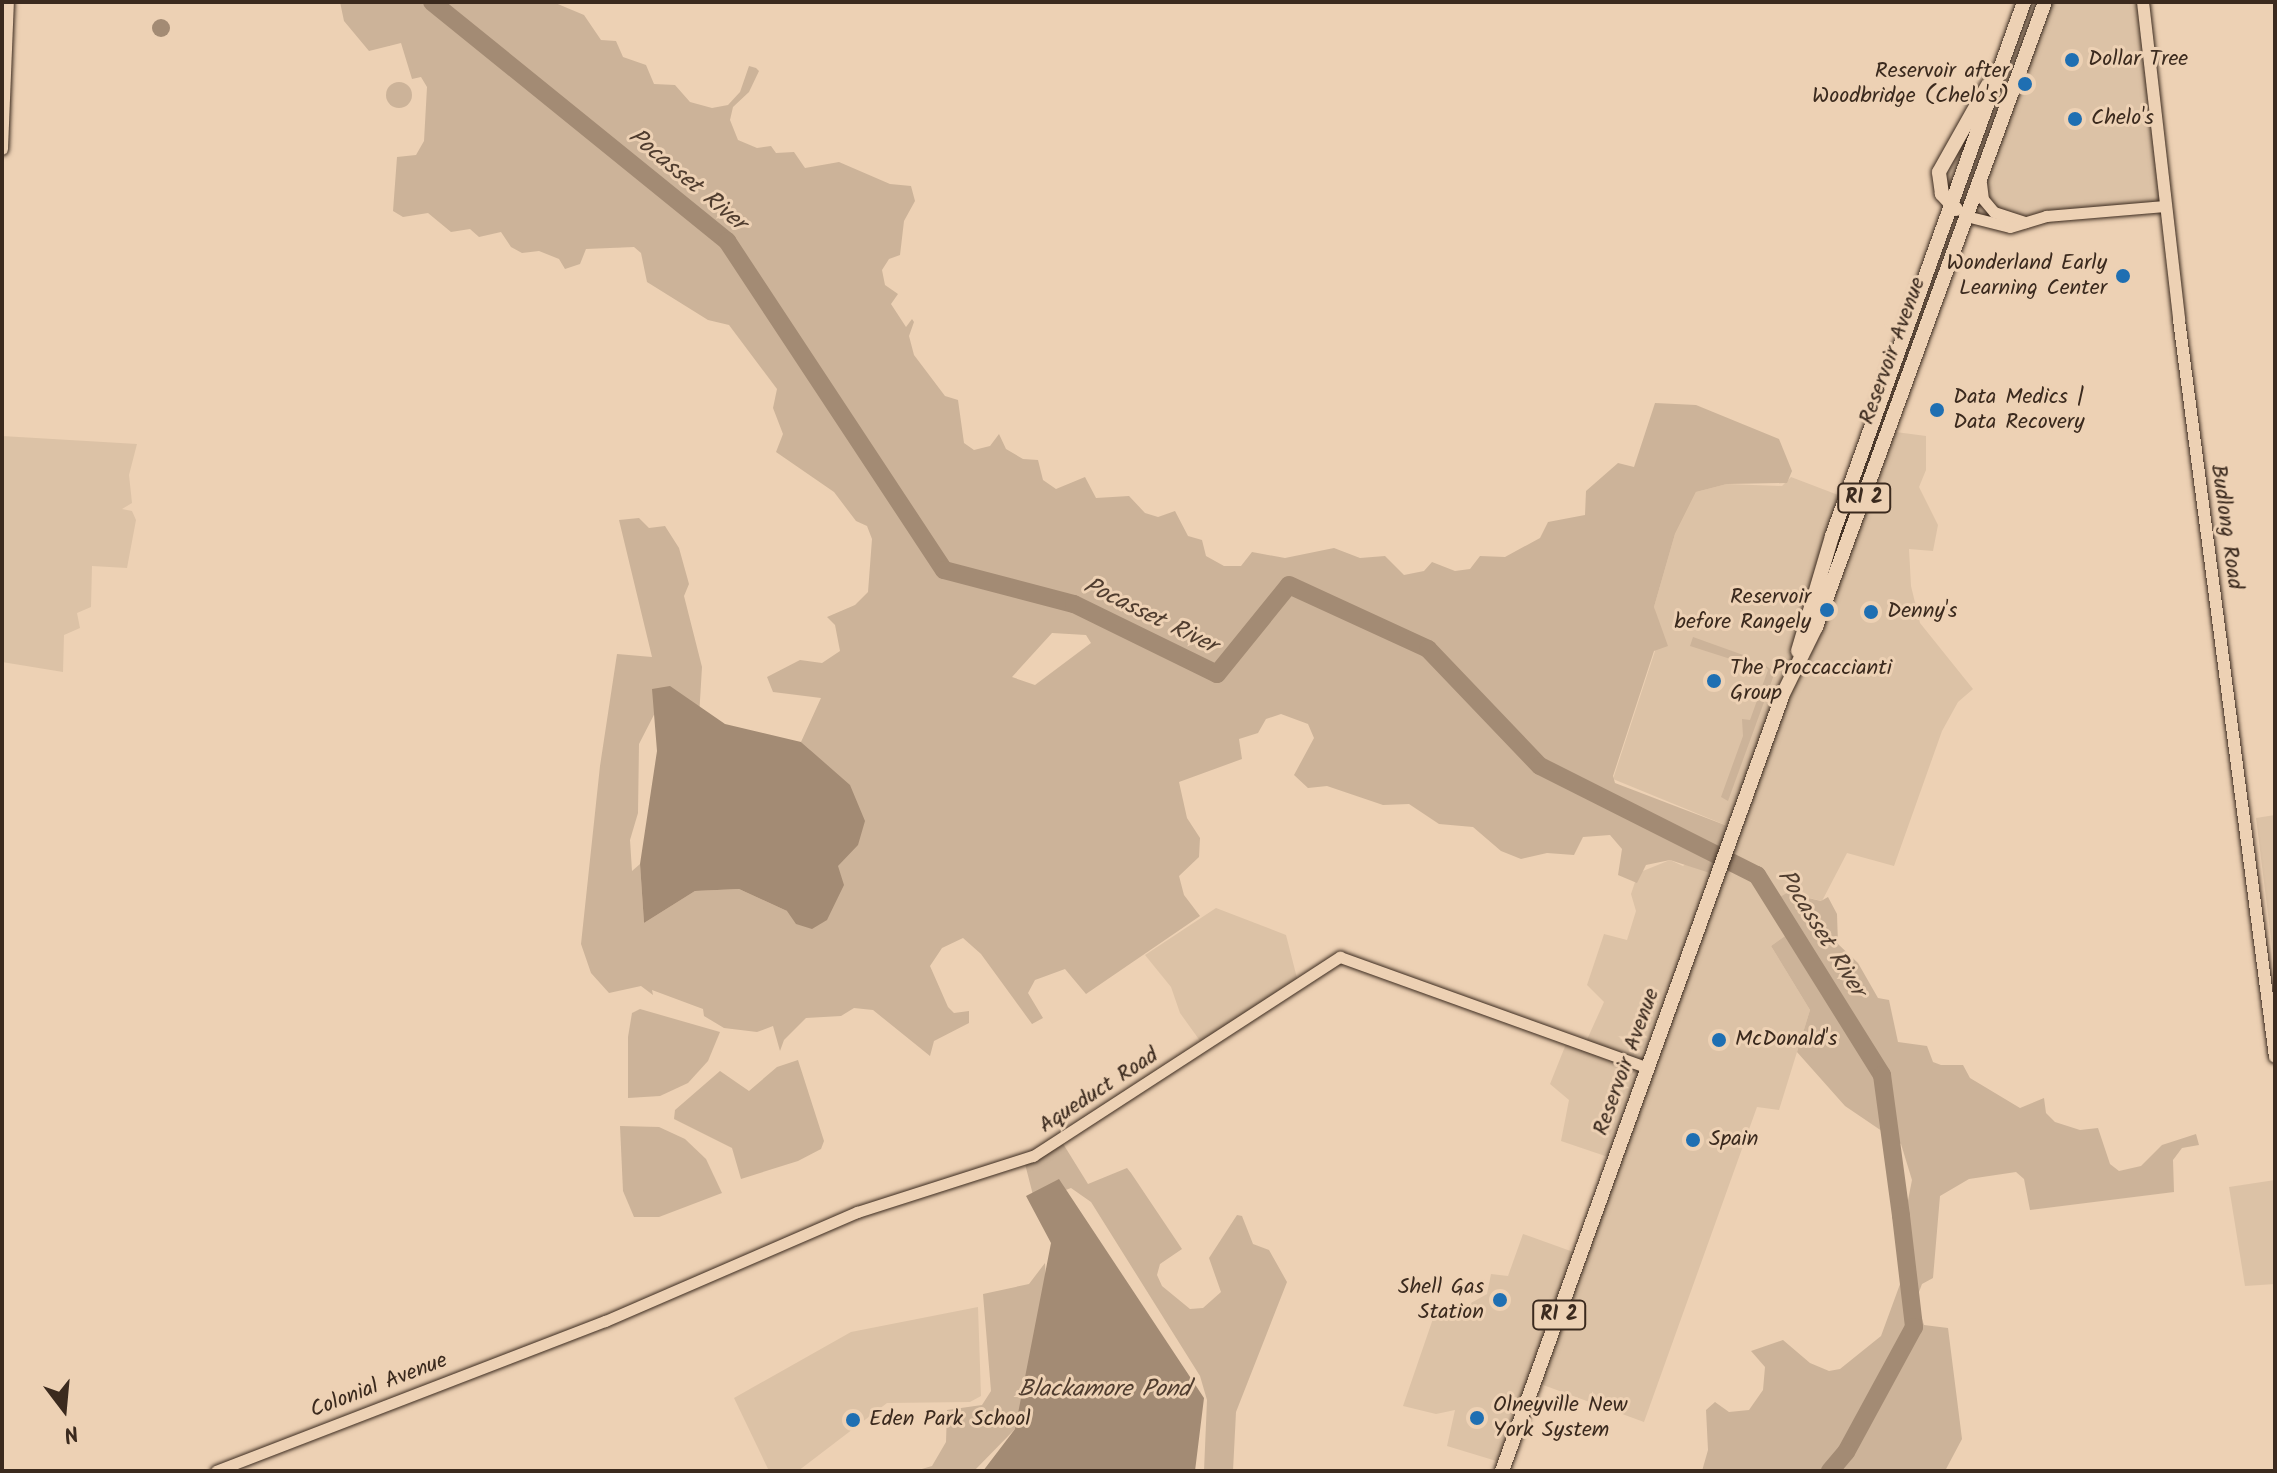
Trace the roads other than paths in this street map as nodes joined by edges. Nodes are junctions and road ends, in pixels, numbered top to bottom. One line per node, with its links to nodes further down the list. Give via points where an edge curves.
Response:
1 (8, 2): 6 (main road)
2 (2024, 2): 5 (main road, Reservoir Avenue / RI 2)
3 (2045, 2): 7 (main road, Reservoir Avenue / RI 2)
4 (2143, 2): 9 (main road, Budlong Road)
5 (2001, 65): 8 (main road, Reservoir Avenue / RI 2); 8 (main road, via 1939,172 1940,188)
6 (2, 149)
7 (1981, 180): 10 (main road, Reservoir Avenue / RI 2); 11 (street, via 1983,199 1994,212)
8 (1951, 205): 10 (main road); 12 (main road, Reservoir Avenue / RI 2, via 1832,536)
9 (2165, 206): 11 (street, via 2046,216); 13 (main road, Budlong Road)
10 (1966, 216): 11 (street, via 2001,226); 12 (main road, Reservoir Avenue / RI 2, via 1816,627)
11 (2030, 223)
12 (1794, 668): 14 (main road, Reservoir Avenue / RI 2)
13 (2275, 1057)
14 (1648, 1068): 15 (street, Aqueduct Road, via 1340,957 1033,1156 857,1212); 17 (main road, Reservoir Avenue / RI 2)
15 (557, 1339): 16 (street, Colonial Avenue)
16 (216, 1471)
17 (1502, 1471)

